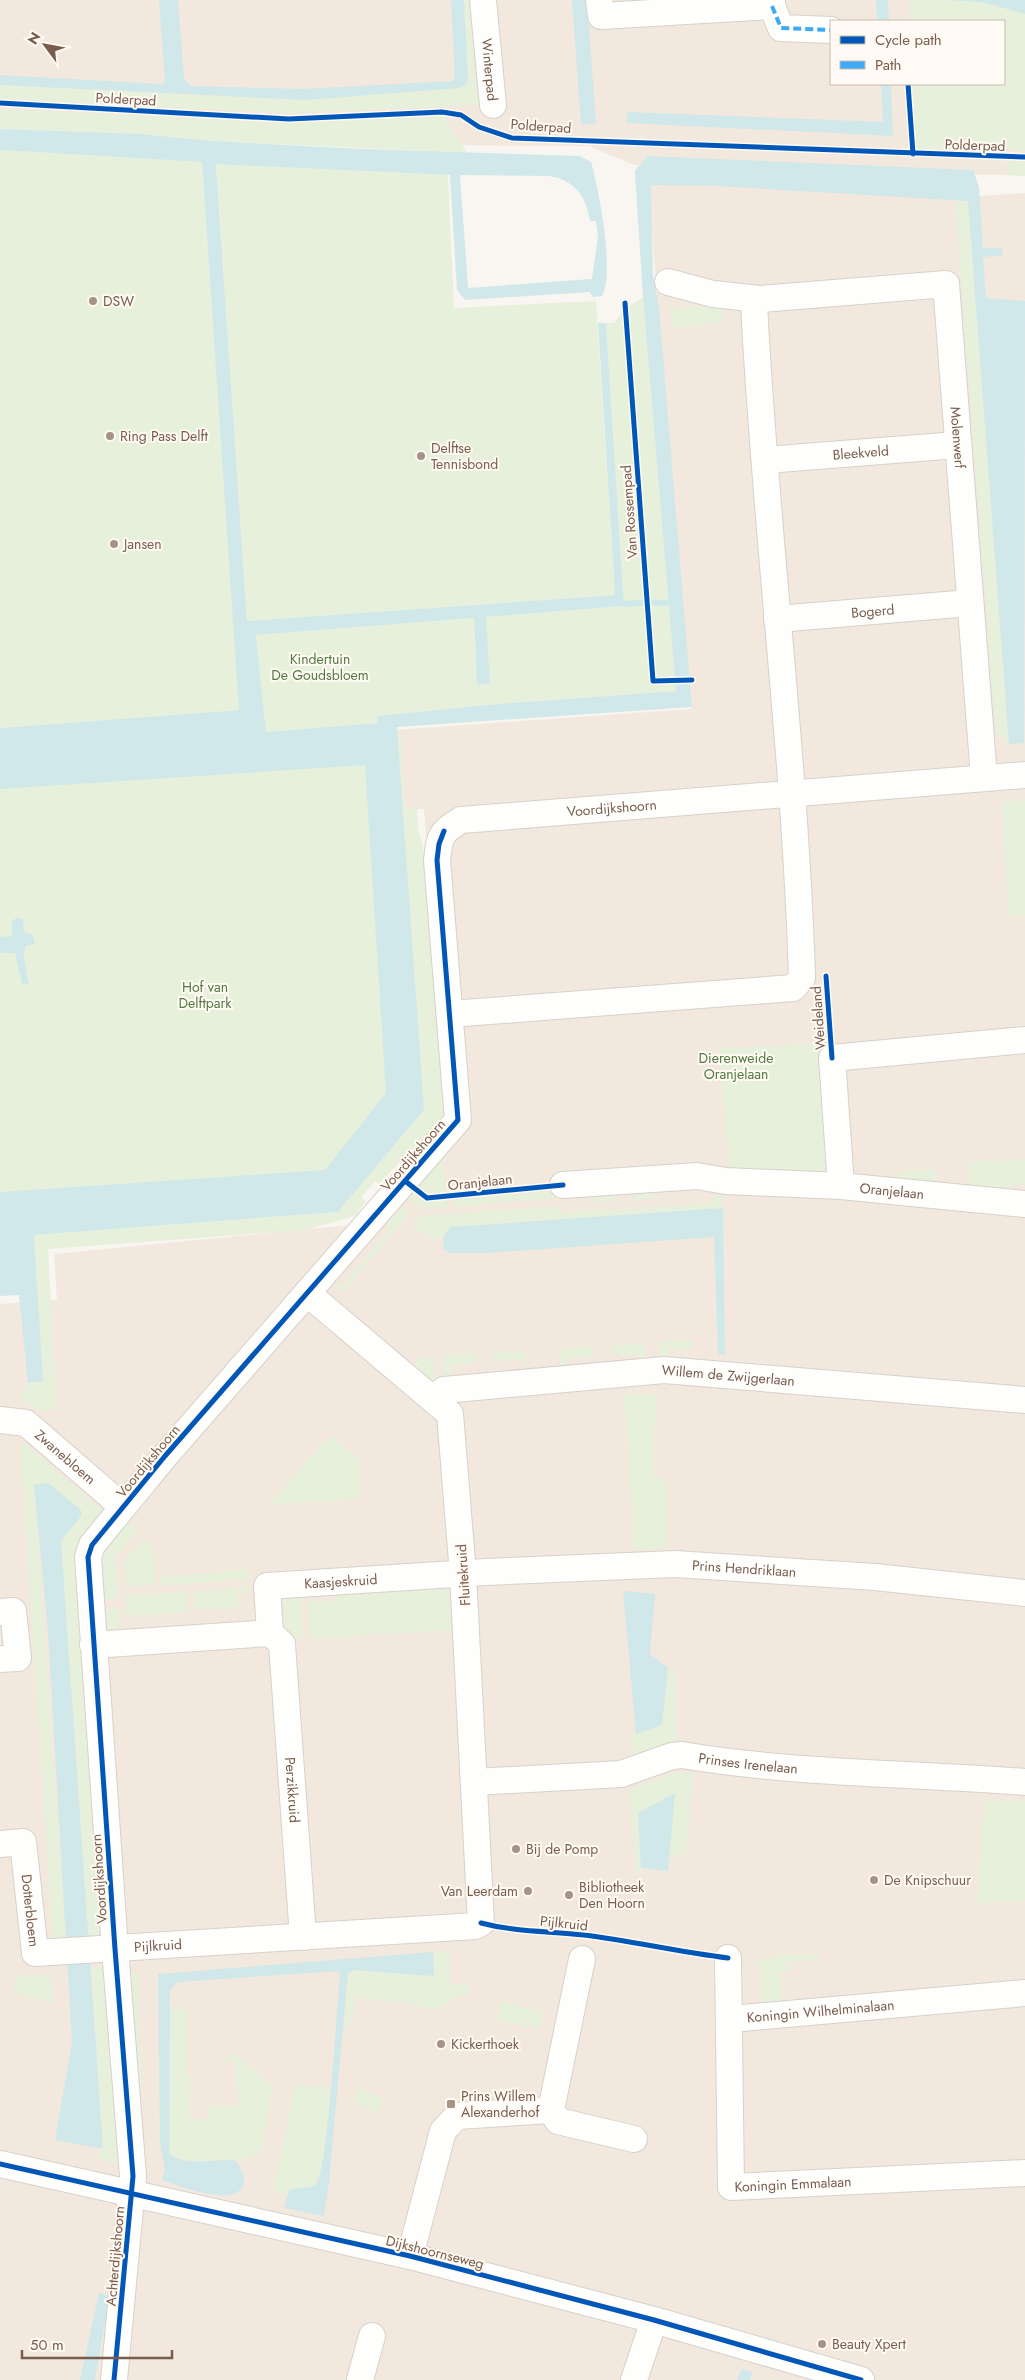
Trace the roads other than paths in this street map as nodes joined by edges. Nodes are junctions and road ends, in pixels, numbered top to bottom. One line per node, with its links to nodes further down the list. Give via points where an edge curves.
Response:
1 (483, 0): 5 (street, Winterpad)
2 (772, 3): 3 (street); 4 (street, via 781,28)
3 (600, 8)
4 (830, 30)
5 (492, 105)
6 (668, 282): 7 (street, Molenwerf, via 713,294)
7 (760, 299): 8 (street, Molenwerf, via 946,284); 9 (street, via 754,303)
8 (957, 446): 9 (street, Bleekveld); 10 (street, Molenwerf)
9 (766, 460): 11 (street)
10 (970, 603): 11 (street, Bogerd); 13 (street, Molenwerf)
11 (778, 619): 14 (street)
12 (1025, 775): 13 (street, Voordijkshoorn)
13 (984, 778): 14 (street, Voordijkshoorn)
14 (791, 793): 15 (street, Voordijkshoorn, via 461,820 444,831 438,844 437,860); 15 (street, Weideland, via 802,978 793,988)
15 (450, 1014): 20 (street, Voordijkshoorn, via 458,1120)
16 (1025, 1040): 18 (street, Weideland, via 832,1058)
17 (562, 1185): 18 (street, Oranjelaan, via 697,1176 726,1182)
18 (841, 1186): 19 (street, Oranjelaan)
19 (1025, 1204)
20 (307, 1293): 21 (street, Fluitekruid); 24 (street, Voordijkshoorn)
21 (432, 1398): 22 (street, Willem de Zwijgerlaan, via 444,1390 664,1370); 25 (street, Fluitekruid, via 450,1414)
22 (1025, 1400)
23 (0, 1420): 24 (street, Zwanebloem, via 26,1423)
24 (123, 1507): 29 (street, Voordijkshoorn, via 92,1544 88,1557)
25 (462, 1574): 26 (street, Prins Hendriklaan, via 675,1564 875,1577); 28 (street, Kaasjeskruid, via 267,1586); 31 (street, Fluitekruid)
26 (1025, 1593)
27 (0, 1612): 30 (street, via 13,1611 18,1658)
28 (276, 1638): 29 (street); 35 (street, Perzikkruid)
29 (93, 1645): 36 (street, Voordijkshoorn)
30 (0, 1659)
31 (474, 1782): 32 (street, Prinses Irenelaan, via 622,1774 682,1755 875,1774); 34 (street, Fluitekruid)
32 (1025, 1782)
33 (0, 1844): 36 (street, Dotterbloem, via 23,1842 34,1953)
34 (481, 1923): 35 (street, Pijlkruid, via 475,1926)
35 (303, 1937): 36 (street, Pijlkruid)
36 (110, 1949): 45 (street, Voordijkshoorn, via 133,2176)
37 (728, 1958): 40 (street, Koningin Wilhelminalaan)
38 (582, 1959): 41 (street)
39 (1025, 1993): 40 (street, Koningin Wilhelminalaan)
40 (730, 2019): 44 (street, Koningin Emmalaan, via 730,2187)
41 (551, 2110): 42 (street, via 558,2121); 46 (street, via 457,2116 450,2123 443,2131)
42 (634, 2138)
43 (0, 2164): 45 (street, Dijkshoornseweg)
44 (1025, 2172)
45 (132, 2193): 46 (street, Dijkshoornseweg); 49 (street, Achterdijkshoorn)
46 (410, 2256): 47 (street, Dijkshoornseweg)
47 (654, 2320): 51 (street); 52 (street, Dijkshoornseweg)
48 (372, 2336): 50 (street)
49 (114, 2380)
50 (360, 2380)
51 (634, 2380)
52 (860, 2380)

